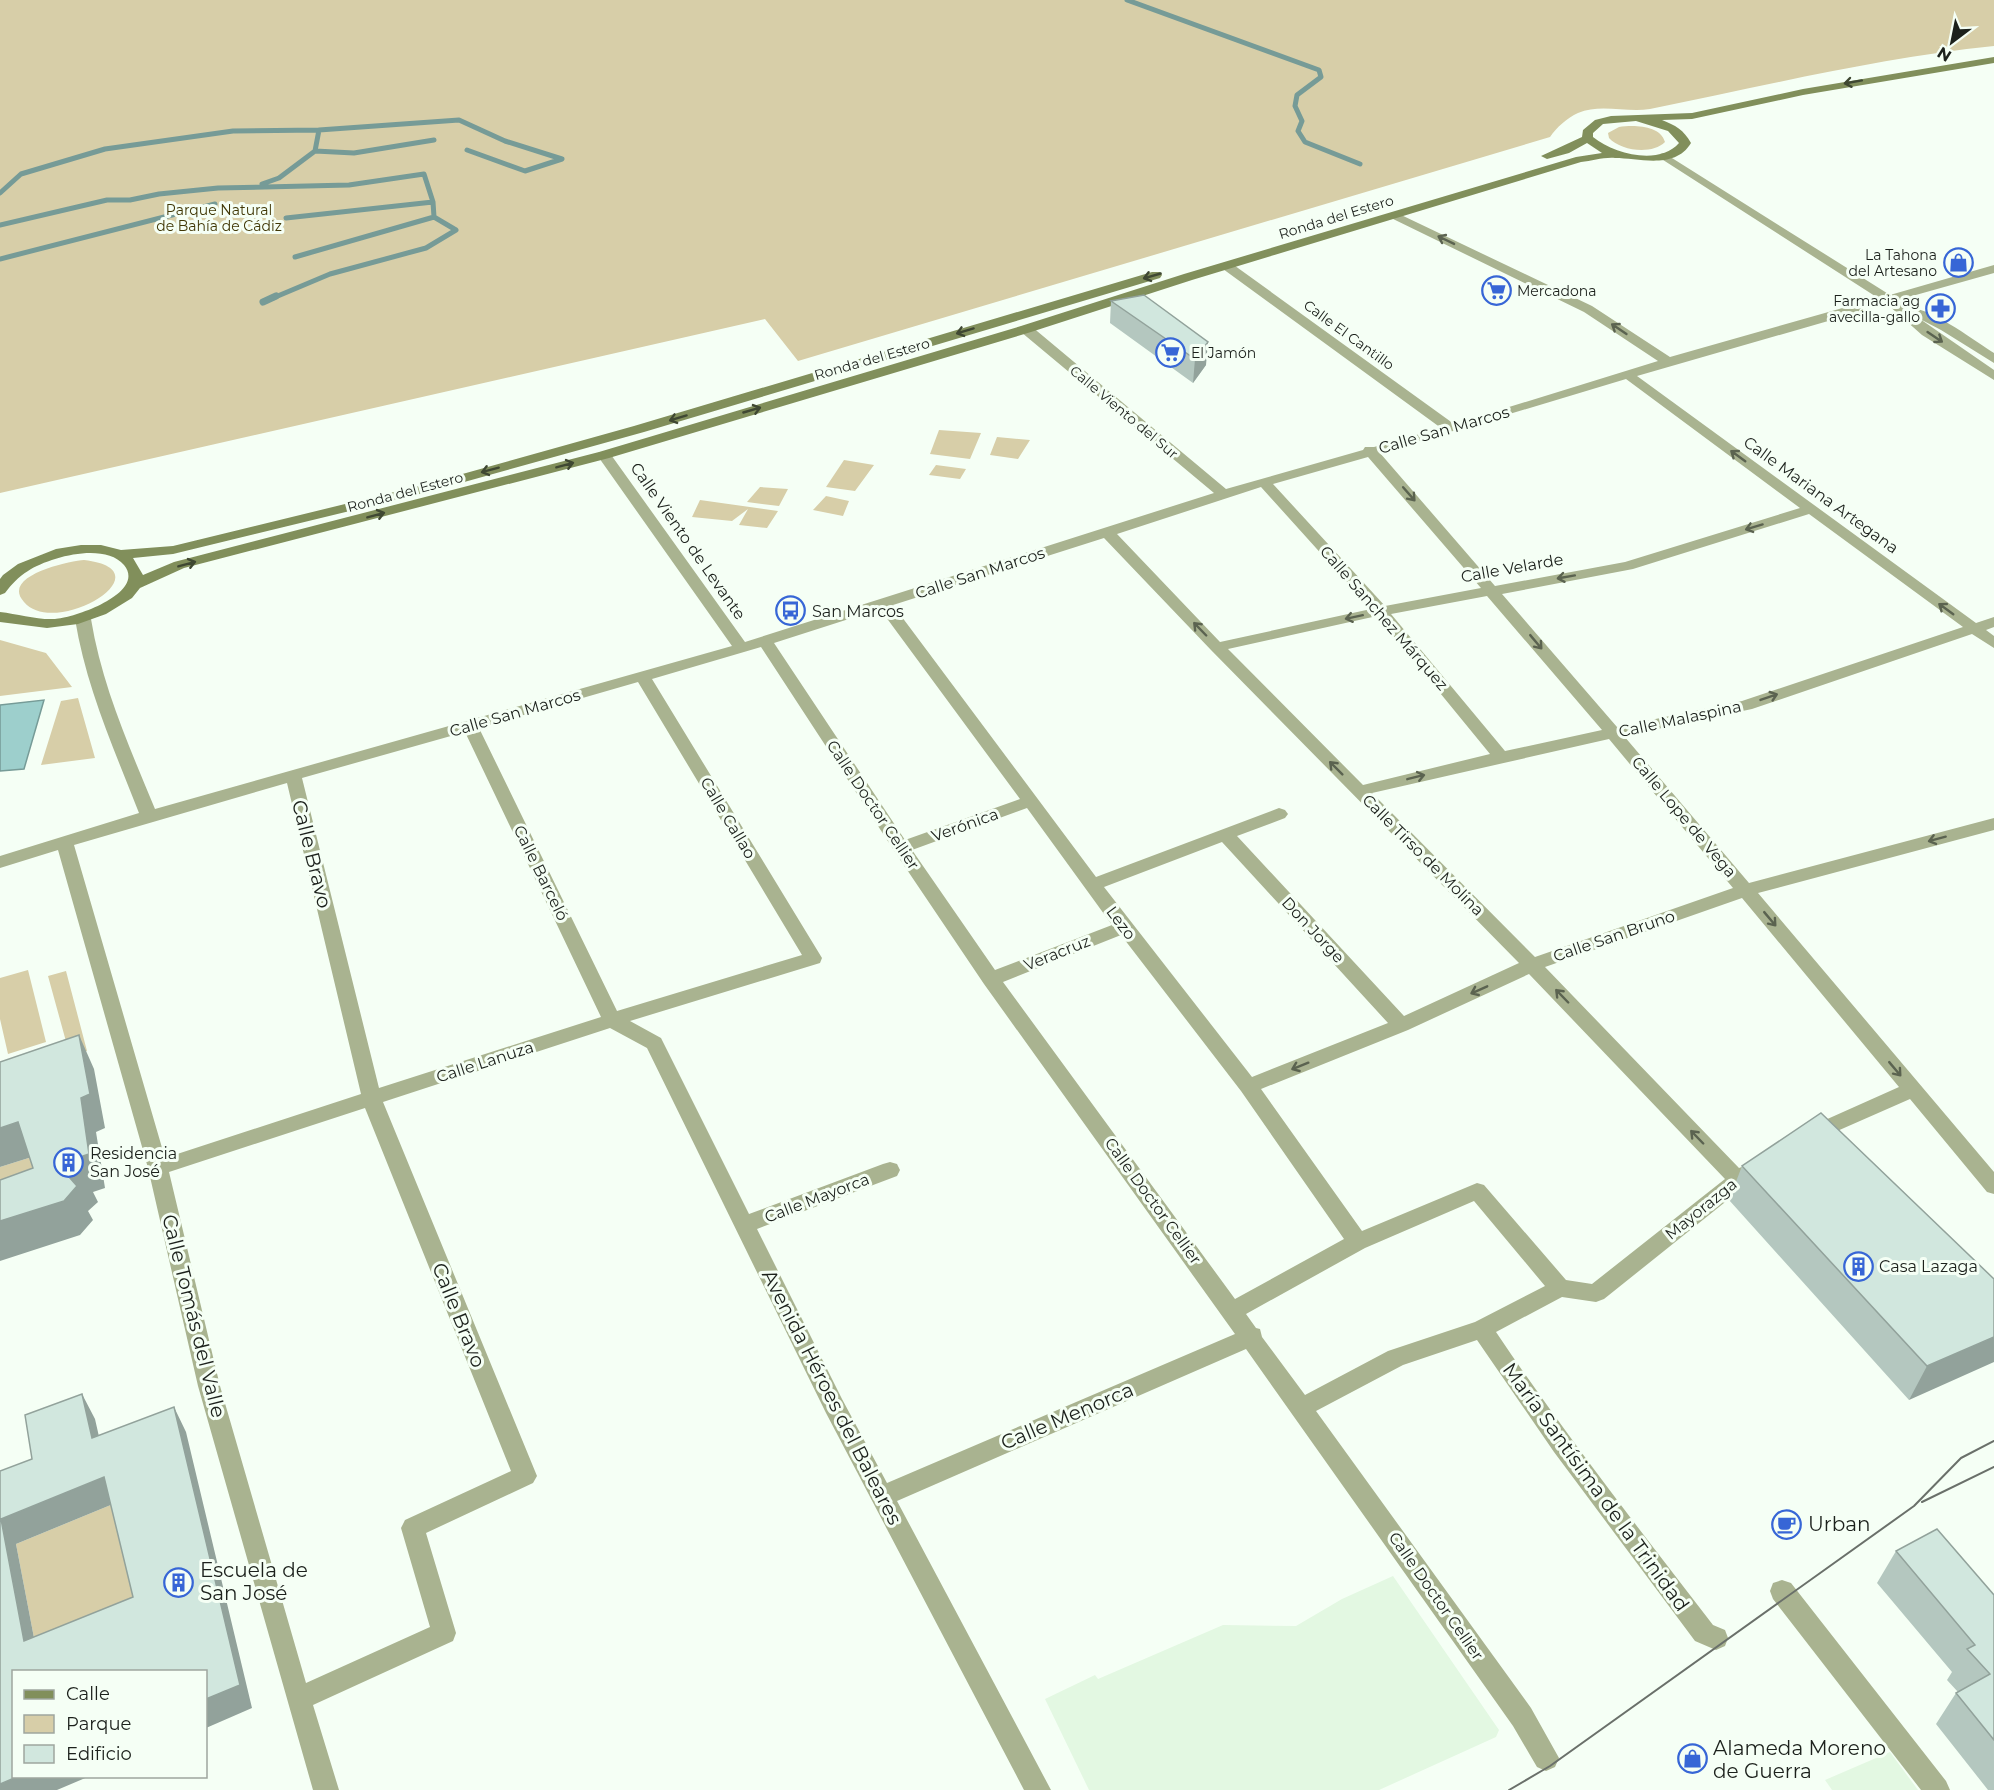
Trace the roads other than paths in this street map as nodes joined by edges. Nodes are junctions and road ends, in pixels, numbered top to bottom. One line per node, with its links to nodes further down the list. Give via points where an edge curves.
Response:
1 (1994, 60): 3 (street, one-way to 3, via 1803,92 1692,116)
2 (1994, 70): 4 (street, via 1882,87)
3 (1640, 119): 5 (street, Ronda del Estero, via 1599,122 1587,132); 7 (street, via 1686,135 1682,148)
4 (1706, 125)
5 (1588, 138): 6 (street); 24 (street, Ronda del Estero, one-way to 24, via 1565,151 639,429 427,488 173,550)
6 (1617, 154): 7 (street); 8 (street, Ronda del Estero, via 1580,159)
7 (1664, 156): 11 (street)
8 (1393, 215): 9 (street, Ronda del Estero); 14 (street, one-way to 8, via 1588,309)
9 (1227, 266): 12 (street, Ronda del Estero); 17 (street, Calle El Cantillo)
10 (1994, 269): 11 (street, Calle San Marcos)
11 (1890, 300): 13 (street, via 1946,327); 14 (street, Calle San Marcos); 16 (street, one-way to 16, via 1927,332)
12 (1026, 329): 19 (street, Ronda del Estero, one-way to 12); 21 (street, Calle Viento del Sur)
13 (1994, 358)
14 (1668, 362): 15 (street, Calle San Marcos)
15 (1628, 375): 17 (street, Calle San Marcos); 22 (street, Calle Mariana Artegana, one-way to 15)
16 (1994, 376)
17 (1452, 429): 18 (street, Calle San Marcos)
18 (1370, 450): 20 (street, Calle San Marcos); 27 (street, Calle Lope de Vega, one-way to 27)
19 (604, 455): 25 (street, Ronda del Estero, one-way to 19, via 179,565); 38 (street, Calle Viento de Levante)
20 (1264, 482): 21 (street, Calle San Marcos); 30 (street, Calle Sanchez Márquez)
21 (1223, 494): 23 (street, Calle San Marcos)
22 (1810, 509): 27 (street, Calle Velarde, one-way to 27, via 1628,566); 34 (street, Calle Mariana Artegana, one-way to 22)
23 (1107, 532): 29 (street, Calle San Marcos); 37 (street, Calle Tirso de Molina, one-way to 23)
24 (119, 555): 25 (street, via 135,573); 26 (street, Ronda del Estero, via 87,549 49,556 20,568)
25 (133, 585): 32 (street, via 115,604)
26 (0, 588)
27 (1492, 590): 30 (street, Calle Velarde); 41 (street, Calle Lope de Vega, one-way to 41)
28 (0, 605): 31 (street)
29 (885, 605): 35 (street, Calle San Marcos); 45 (street, Lezo)
30 (1381, 611): 37 (street, Calle Velarde, one-way to 37); 42 (street, Calle Sanchez Márquez)
31 (6, 618): 32 (street, via 43,624)
32 (83, 619): 47 (street, via 86,646 100,689)
33 (1994, 622): 34 (street, Calle Malaspina)
34 (1973, 629): 36 (street, Calle Mariana Artegana); 41 (street, Calle Malaspina, one-way to 34, via 1746,705)
35 (765, 641): 38 (street, Calle San Marcos); 51 (street, Calle Doctor Cellier)
36 (1994, 643)
37 (1217, 647): 44 (street, Calle Tirso de Molina, one-way to 37)
38 (742, 648): 39 (street, Calle San Marcos)
39 (644, 677): 40 (street, Calle San Marcos); 56 (street, Calle Callao)
40 (470, 726): 43 (street, Calle San Marcos); 59 (street, Calle Barceló)
41 (1613, 733): 42 (street, Calle Malaspina); 54 (street, Calle Lope de Vega)
42 (1501, 757): 44 (street, Calle Malaspina, one-way to 42)
43 (293, 774): 47 (street, Calle San Marcos); 63 (street, Calle Bravo)
44 (1359, 791): 57 (street, Calle Tirso de Molina)
45 (1030, 801): 51 (street, Verónica); 53 (street, Lezo)
46 (1279, 814): 49 (street)
47 (149, 816): 50 (street, Calle San Marcos)
48 (1994, 824): 54 (street, Calle San Bruno, one-way to 54)
49 (1225, 834): 53 (street); 60 (street, Don Jorge)
50 (64, 842): 52 (street, Calle San Marcos); 66 (street, Calle Tomás del Valle)
51 (901, 848): 58 (street, Calle Doctor Cellier)
52 (0, 862)
53 (1093, 885): 55 (street, Lezo)
54 (1746, 890): 57 (street, Calle San Bruno); 62 (street, Calle Lope de Vega, one-way to 62)
55 (1124, 927): 58 (street, Veracruz); 61 (street, Lezo)
56 (813, 958): 59 (street, Calle Lanuza)
57 (1532, 965): 60 (street, Calle San Bruno, one-way to 60); 68 (street, Calle Tirso de Molina, one-way to 57)
58 (991, 979): 73 (street, Calle Doctor Cellier)
59 (612, 1020): 63 (street, Calle Lanuza); 70 (street, Avenida Héroes del Baleares, via 654,1043)
60 (1401, 1025): 61 (street, Calle San Bruno, one-way to 61)
61 (1248, 1086): 71 (street, Lezo)
62 (1912, 1090): 64 (street); 69 (street, Calle Lope de Vega)
63 (372, 1100): 66 (street, Calle Lanuza); 80 (street, Calle Bravo, via 525,1476 413,1528 444,1633)
64 (1791, 1145)
65 (1764, 1162): 68 (street, Mayorazga)
66 (158, 1168): 80 (street, Calle Tomás del Valle, via 209,1386)
67 (890, 1170): 70 (street, Calle Mayorca)
68 (1737, 1179): 72 (street, Mayorazga, via 1596,1293)
69 (1994, 1186)
70 (744, 1225): 77 (street, Avenida Héroes del Baleares)
71 (1358, 1242): 72 (street, via 1477,1191); 73 (street)
72 (1560, 1288): 74 (street)
73 (1233, 1311): 75 (street, Calle Doctor Cellier)
74 (1482, 1329): 76 (street, via 1396,1358); 79 (street, María Santísima de la Trinidad, via 1618,1521 1704,1633)
75 (1252, 1336): 76 (street, Calle Doctor Cellier); 77 (street, Calle Menorca)
76 (1301, 1408): 81 (street, Calle Doctor Cellier, via 1522,1717)
77 (882, 1496): 83 (street, Avenida Héroes del Baleares)
78 (1782, 1591): 84 (street)
79 (1716, 1638)
80 (298, 1699): 82 (street, Calle Tomás del Valle)
81 (1546, 1758)
82 (326, 1790)
83 (1038, 1790)
84 (1937, 1790)

